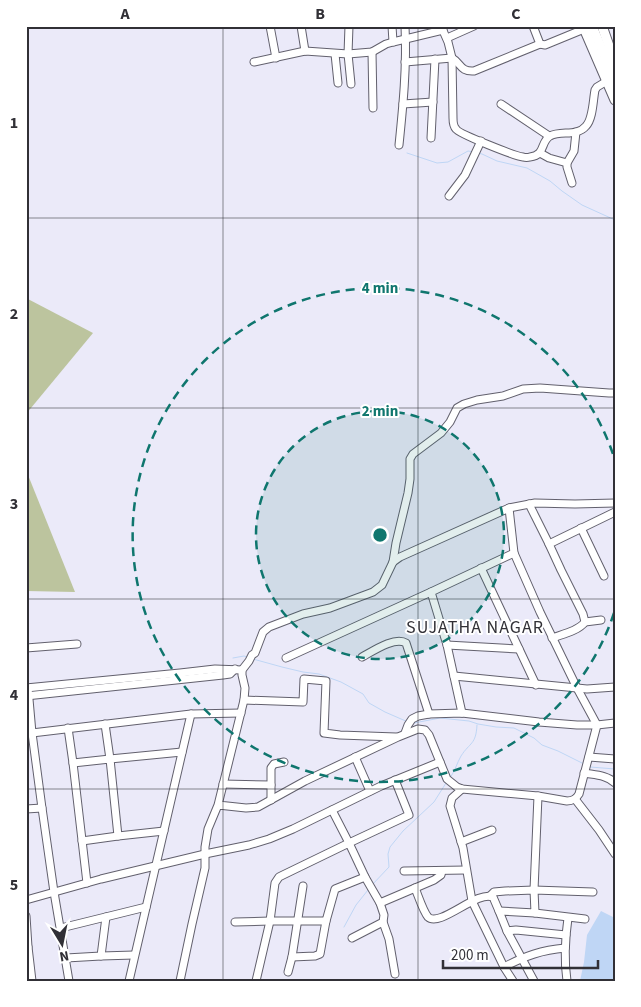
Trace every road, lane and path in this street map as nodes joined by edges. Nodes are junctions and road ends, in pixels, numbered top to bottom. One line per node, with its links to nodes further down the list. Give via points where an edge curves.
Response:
1 (270, 26): 20 (street)
2 (301, 26): 16 (street)
3 (348, 26): 19 (street)
4 (392, 26): 13 (street)
5 (405, 26): 12 (street)
6 (474, 26): 11 (street)
7 (533, 26): 14 (street)
8 (602, 26): 15 (main road)
9 (587, 27): 14 (street, via 545,45); 26 (main road)
10 (442, 28): 11 (street); 12 (street)
11 (447, 38): 21 (street)
12 (405, 39): 13 (street); 24 (street)
13 (393, 42): 17 (street)
14 (540, 44): 21 (street, via 474,71 463,69)
15 (612, 48): 25 (main road)
16 (305, 51): 18 (street); 20 (street)
17 (372, 52): 19 (street); 33 (street)
18 (335, 54): 19 (street); 27 (street)
19 (348, 54): 28 (street)
20 (276, 58): 23 (street)
21 (452, 58): 22 (street); 38 (street, via 454,126)
22 (435, 59): 24 (street); 30 (street)
23 (254, 62)
24 (405, 62): 31 (street)
25 (615, 63)
26 (611, 81): 29 (main road); 34 (street, via 597,87 590,122)
27 (338, 83)
28 (351, 84)
29 (615, 100)
30 (433, 102): 31 (street); 36 (street)
31 (403, 104): 37 (street)
32 (502, 104): 35 (street)
33 (373, 108)
34 (576, 132): 35 (street); 40 (street, via 574,151)
35 (549, 136): 39 (street)
36 (431, 138)
37 (399, 145)
38 (480, 145): 39 (street, via 524,158); 42 (street, via 466,175)
39 (540, 154): 40 (street)
40 (567, 163): 41 (street)
41 (572, 183)
42 (449, 196)
43 (615, 393): 51 (street, via 529,389 477,400 457,408 441,433 410,459 408,493)
44 (615, 503): 45 (street)
45 (529, 504): 46 (street); 49 (street)
46 (509, 508): 50 (street); 51 (street)
47 (615, 512): 48 (street)
48 (581, 528): 49 (street); 53 (street)
49 (549, 544): 56 (street)
50 (514, 553): 52 (street); 57 (street)
51 (393, 562): 64 (street, via 382,585 373,592 269,627 263,632 255,653)
52 (481, 568): 54 (street); 61 (street)
53 (604, 576)
54 (431, 592): 59 (street); 63 (street)
55 (602, 620): 56 (street)
56 (585, 622): 57 (street)
57 (552, 638): 68 (street)
58 (77, 644): 60 (street)
59 (446, 645): 61 (street); 65 (street)
60 (26, 648)
61 (519, 649): 66 (street)
62 (362, 657): 74 (street, via 394,641 406,643)
63 (286, 658)
64 (239, 670): 69 (street, via 215,669); 70 (street, via 245,688)
65 (454, 676): 66 (street); 71 (street)
66 (536, 685): 68 (street)
67 (615, 686): 68 (street)
68 (577, 688): 77 (street)
69 (27, 692): 79 (street)
70 (244, 700): 72 (street); 80 (street, via 303,702 304,679 326,681 324,733)
71 (462, 712): 74 (street); 77 (street, via 539,722)
72 (241, 713): 73 (street); 91 (street)
73 (191, 714): 76 (street); 81 (street)
74 (428, 714): 80 (street, via 410,722)
75 (615, 723): 77 (street)
76 (105, 724): 78 (street); 84 (street)
77 (597, 725): 83 (street)
78 (68, 728): 79 (street); 88 (street)
79 (32, 733): 100 (street)
80 (401, 735): 82 (street); 87 (street, via 418,729 427,732)
81 (182, 752): 84 (street); 104 (street)
82 (355, 757): 95 (street); 98 (street)
83 (588, 758): 85 (street); 89 (street)
84 (110, 759): 88 (street); 105 (street)
85 (615, 759)
86 (284, 762): 93 (street, via 271,768)
87 (440, 762): 90 (street); 94 (street, via 450,782)
88 (73, 764): 106 (street)
89 (585, 771): 92 (street, via 604,776); 97 (street)
90 (395, 780): 95 (street); 108 (street, via 409,815)
91 (223, 784): 93 (street); 99 (street)
92 (615, 784)
93 (270, 785): 98 (street)
94 (462, 789): 96 (street); 107 (street, via 450,803)
95 (370, 791): 102 (street)
96 (538, 796): 97 (street, via 567,801); 119 (street)
97 (576, 799): 110 (street)
98 (271, 800): 99 (street, via 254,808)
99 (218, 805): 109 (street, via 208,829)
100 (42, 808): 101 (street); 120 (street)
101 (26, 809)
102 (332, 810): 108 (street); 109 (street, via 269,839)
103 (492, 830): 107 (street)
104 (164, 831): 105 (street); 111 (street)
105 (118, 836): 106 (street)
106 (82, 841): 115 (street)
107 (461, 842): 112 (street)
108 (349, 843): 116 (street); 133 (street, via 279,877 275,883)
109 (205, 854): 111 (street); 155 (street, via 205,868)
110 (615, 854)
111 (155, 866): 115 (street); 126 (street)
112 (466, 870): 114 (street); 124 (street)
113 (404, 871): 114 (street)
114 (442, 871): 118 (street, via 437,878)
115 (87, 883): 120 (street)
116 (368, 884): 125 (street); 135 (street, via 335,889)
117 (303, 886): 134 (street)
118 (415, 888): 124 (street, via 431,918 436,919); 125 (street)
119 (534, 890): 121 (street); 122 (street, via 496,891); 128 (street)
120 (54, 892): 123 (street); 138 (street)
121 (594, 892)
122 (490, 896): 124 (street); 127 (street)
123 (26, 900)
124 (472, 902): 149 (street)
125 (380, 904): 137 (street)
126 (146, 907): 130 (street); 144 (street)
127 (499, 911): 128 (street); 139 (street)
128 (535, 913): 131 (street)
129 (26, 916): 142 (street)
130 (106, 917): 138 (street); 145 (street)
131 (568, 918): 132 (street); 140 (street)
132 (585, 919)
133 (270, 921): 134 (street); 136 (street); 156 (street)
134 (298, 921): 135 (street); 146 (street)
135 (326, 921): 146 (street, via 320,954)
136 (235, 922)
137 (383, 922): 141 (street); 151 (street)
138 (61, 928): 147 (street)
139 (507, 931): 140 (street); 148 (street)
140 (566, 935): 143 (street)
141 (352, 938)
142 (27, 947): 152 (street)
143 (565, 948): 148 (street); 159 (street)
144 (134, 955): 145 (street); 154 (street)
145 (101, 956): 147 (street)
146 (292, 957): 150 (street)
147 (66, 958): 153 (street)
148 (521, 958): 149 (street); 158 (street)
149 (504, 967): 157 (street)
150 (288, 972)
151 (395, 974)
152 (32, 981)
153 (69, 981)
154 (129, 981)
155 (180, 981)
156 (256, 981)
157 (513, 981)
158 (534, 981)
159 (567, 981)

